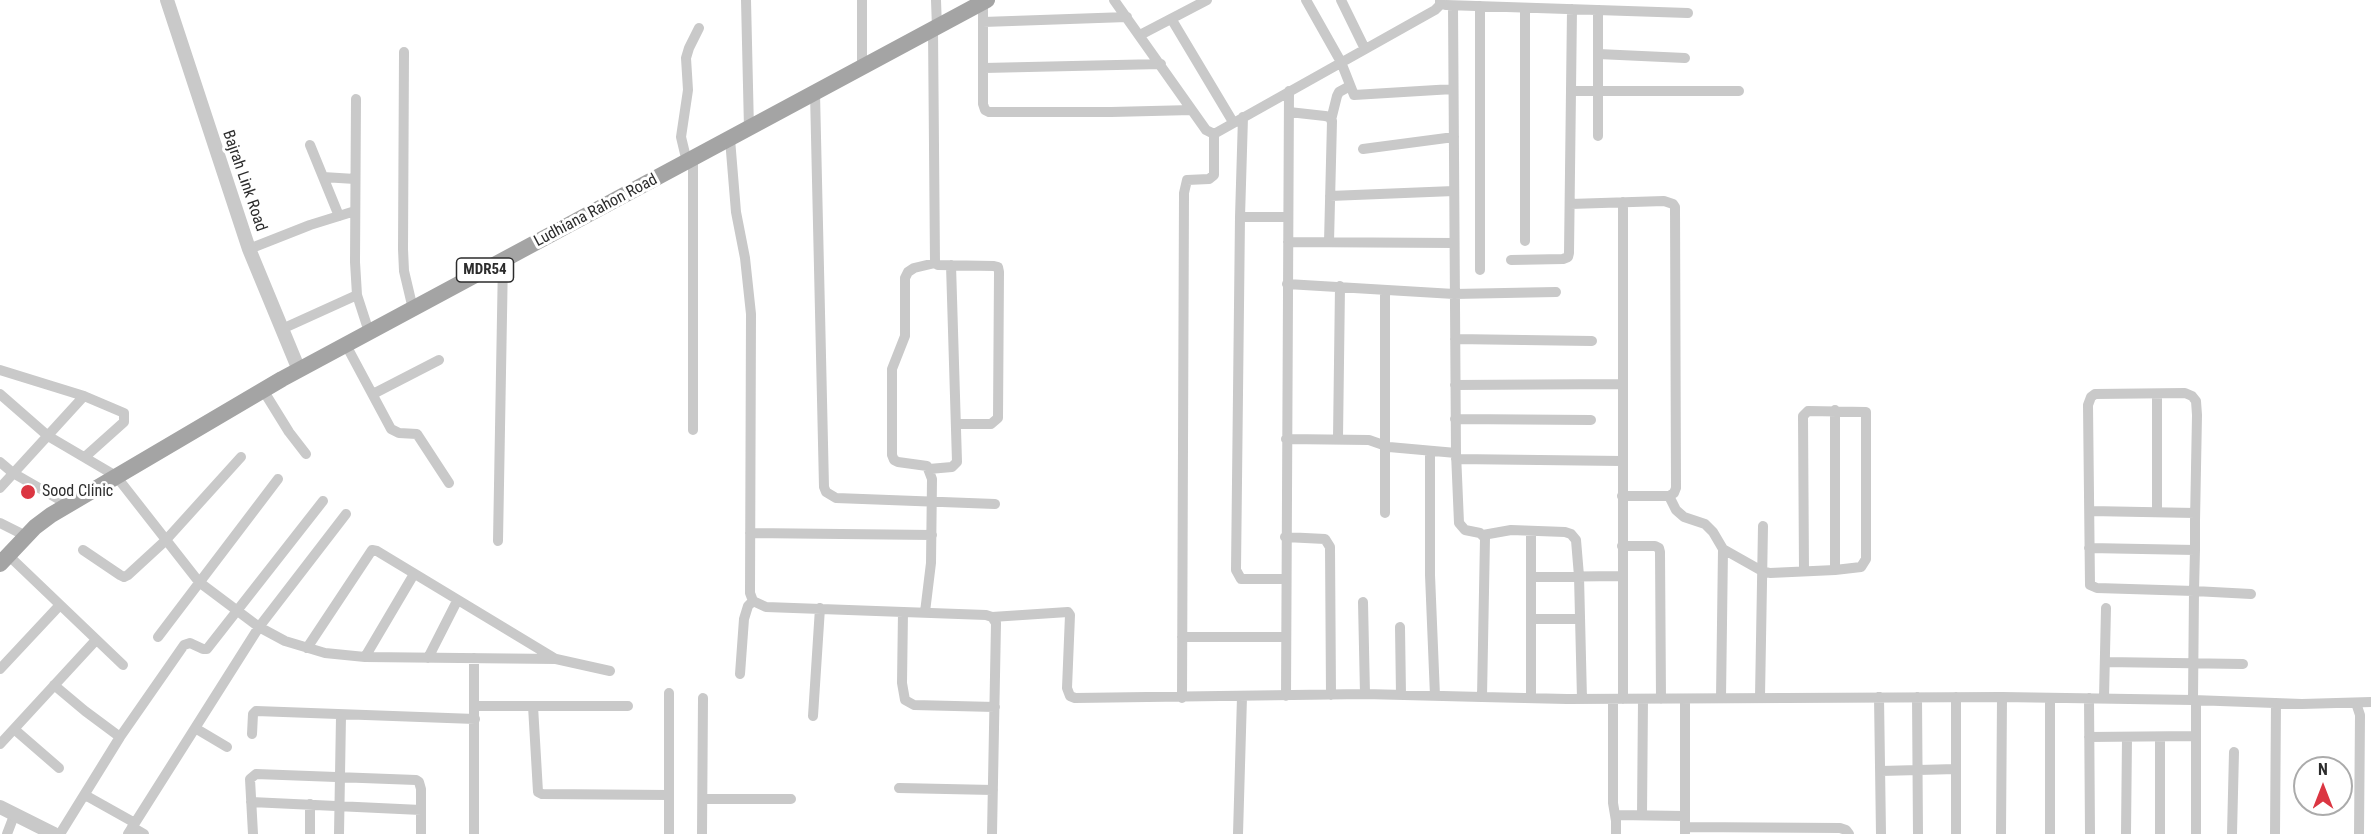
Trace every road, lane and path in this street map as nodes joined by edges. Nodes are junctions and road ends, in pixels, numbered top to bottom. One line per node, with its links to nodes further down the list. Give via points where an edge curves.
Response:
1 (167, 0): 66 (street, Bajrah Link Road)
2 (746, 0): 44 (street)
3 (862, 0): 30 (street)
4 (936, 0): 22 (street)
5 (1114, 0): 18 (street)
6 (1207, 0): 19 (street)
7 (1306, 0): 28 (street)
8 (1341, 0): 24 (street)
9 (985, 1): 20 (street); 22 (main road, Ludhiana Rahon Road / MDR54)
10 (1440, 3): 12 (street); 24 (street)
11 (1537, 4): 14 (street); 15 (street)
12 (1453, 6): 13 (street); 33 (street)
13 (1480, 6): 14 (street); 71 (street)
14 (1525, 8): 62 (street)
15 (1572, 9): 16 (street); 35 (street)
16 (1598, 10): 17 (street); 26 (street)
17 (1688, 13)
18 (1127, 17): 20 (street); 23 (street)
19 (1172, 20): 23 (street); 42 (street)
20 (983, 22): 31 (street)
21 (699, 28): 51 (street, via 686,58 688,90 681,137)
22 (935, 29): 30 (main road, Ludhiana Rahon Road / MDR54); 69 (street)
23 (1140, 35): 29 (street)
24 (1365, 49): 28 (street)
25 (404, 52): 78 (street, via 403,249)
26 (1598, 54): 27 (street); 36 (street)
27 (1685, 58)
28 (1341, 62): 32 (street); 34 (street)
29 (1161, 64): 31 (street); 40 (street)
30 (862, 68): 38 (main road, Ludhiana Rahon Road / MDR54)
31 (984, 68): 40 (street, via 983,104 989,112)
32 (1350, 86): 33 (street, via 1358,96); 43 (street, via 1337,96)
33 (1453, 89): 47 (street)
34 (1289, 91): 41 (street); 42 (street)
35 (1571, 91): 36 (street); 57 (street)
36 (1598, 91): 37 (street); 46 (street)
37 (1739, 91)
38 (816, 93): 44 (main road, Ludhiana Rahon Road / MDR54); 119 (street, via 824,487 836,498)
39 (356, 99): 53 (street)
40 (1192, 110): 45 (street, via 1206,130)
41 (1289, 112): 43 (street); 61 (street)
42 (1238, 120): 45 (street); 60 (street)
43 (1331, 120): 55 (street)
44 (749, 129): 48 (main road, Ludhiana Rahon Road / MDR54)
45 (1214, 134): 169 (street, via 1214,175 1209,179 1187,180 1184,193)
46 (1598, 136)
47 (1454, 137): 50 (street); 54 (street)
48 (730, 139): 51 (main road, Ludhiana Rahon Road / MDR54); 130 (street, via 751,314)
49 (310, 145): 52 (street)
50 (1363, 149)
51 (690, 160): 67 (main road, Ludhiana Rahon Road / MDR54); 98 (street)
52 (323, 177): 53 (street); 59 (street)
53 (355, 179): 58 (street)
54 (1454, 191): 55 (street); 65 (street)
55 (1330, 196): 64 (street)
56 (1623, 202): 57 (street); 87 (street); 117 (street, via 1669,201 1674,207 1676,488)
57 (1570, 204): 68 (street, via 1568,257)
58 (355, 211): 59 (street); 77 (street)
59 (339, 216): 66 (street)
60 (1240, 217): 61 (street); 150 (street, via 1236,570 1241,579)
61 (1287, 217): 63 (street)
62 (1525, 241)
63 (1288, 242): 64 (street); 72 (street)
64 (1329, 242): 65 (street)
65 (1454, 243): 76 (street)
66 (249, 249): 79 (street, Bajrah Link Road)
67 (503, 260): 78 (main road, Ludhiana Rahon Road / MDR54); 136 (street)
68 (1511, 260)
69 (935, 263): 70 (street); 110 (street, via 914,268 905,278 905,336 892,369 894,460 919,463)
70 (951, 265): 97 (street); 97 (street, via 994,266 999,272 998,418 991,424)
71 (1480, 270)
72 (1287, 284): 73 (street); 101 (street)
73 (1340, 286): 74 (street); 100 (street)
74 (1385, 290): 76 (street); 102 (street)
75 (1556, 292): 76 (street)
76 (1455, 294): 81 (street)
77 (357, 295): 79 (street); 80 (street)
78 (413, 309): 80 (main road, Ludhiana Rahon Road / MDR54)
79 (282, 329): 86 (street, Bajrah Link Road)
80 (369, 332): 83 (main road, Ludhiana Rahon Road / MDR54)
81 (1455, 339): 82 (street); 88 (street)
82 (1592, 341)
83 (346, 345): 86 (main road, Ludhiana Rahon Road / MDR54); 91 (street)
84 (439, 360): 91 (street)
85 (0, 370): 93 (street)
86 (299, 370): 89 (main road, Ludhiana Rahon Road / MDR54)
87 (1622, 384): 88 (street); 108 (street)
88 (1455, 385): 95 (street)
89 (263, 390): 104 (street); 112 (main road, Ludhiana Rahon Road / MDR54)
90 (0, 394): 99 (street)
91 (373, 394): 114 (street, via 394,432 417,434)
92 (2157, 394): 122 (street, via 2091,397); 123 (street); 125 (street, via 2189,394 2196,401)
93 (84, 396): 99 (street); 105 (street, via 119,410 125,417)
94 (1836, 411): 143 (street); 143 (street, via 1863,410 1867,426 1866,558 1861,567); 145 (street, via 1808,411 1803,416)
95 (1455, 419): 96 (street); 106 (street)
96 (1591, 420)
97 (956, 424): 110 (street, via 956,465)
98 (693, 430)
99 (48, 436): 105 (street); 111 (street)
100 (1338, 438): 101 (street); 102 (street)
101 (1286, 439): 134 (street)
102 (1385, 445): 103 (street); 124 (street)
103 (1430, 451): 106 (street); 190 (street)
104 (306, 454)
105 (86, 456): 112 (street)
106 (1456, 456): 108 (street); 132 (street, via 1459,523 1465,530)
107 (242, 457): 135 (street)
108 (1622, 461): 116 (street)
109 (0, 462): 111 (street)
110 (929, 469): 119 (street)
111 (13, 474): 115 (street); 120 (street)
112 (116, 476): 120 (main road, Ludhiana Rahon Road / MDR54); 135 (street)
113 (278, 479): 151 (street)
114 (449, 483)
115 (0, 488)
116 (1622, 496): 117 (street); 137 (street)
117 (1669, 496): 139 (street, via 1684,517 1705,524)
118 (323, 501): 160 (street)
119 (933, 501): 121 (street); 131 (street)
120 (68, 504): 133 (main road, Ludhiana Rahon Road / MDR54)
121 (995, 504)
122 (2090, 511): 123 (street); 138 (street)
123 (2157, 512): 125 (street)
124 (1385, 513)
125 (2195, 513): 141 (street)
126 (346, 514): 166 (street)
127 (0, 523): 133 (street)
128 (1763, 526): 144 (street)
129 (1531, 531): 132 (street); 147 (street, via 1571,534 1576,540); 149 (street)
130 (750, 533): 131 (street); 155 (street)
131 (932, 535): 162 (street)
132 (1483, 535): 192 (street)
133 (26, 536): 142 (main road, Ludhiana Rahon Road / MDR54)
134 (1285, 537): 150 (street); 187 (street, via 1325,539 1330,547)
135 (165, 541): 140 (street, via 124,577); 151 (street)
136 (498, 541)
137 (1622, 546): 148 (street); 208 (street, via 1659,548)
138 (2089, 548): 141 (street); 152 (street, via 2088,582 2093,587)
139 (1723, 549): 144 (street); 201 (street)
140 (84, 550)
141 (2194, 550): 152 (street)
142 (4, 560): 157 (street)
143 (1835, 570): 145 (street)
144 (1762, 572): 145 (street); 193 (street)
145 (1804, 572)
146 (414, 574): 154 (street); 172 (street, via 377,551 369,552); 173 (street)
147 (1579, 576): 148 (street); 149 (street); 165 (street)
148 (1622, 576): 206 (street)
149 (1532, 577): 164 (street)
150 (1285, 579): 170 (street)
151 (199, 582): 160 (street); 168 (street)
152 (2194, 591): 153 (street); 178 (street)
153 (2251, 594)
154 (457, 601): 174 (street); 176 (street)
155 (753, 601): 158 (street, via 766,607); 183 (street, via 744,619)
156 (1363, 602): 186 (street)
157 (59, 606): 171 (street); 181 (street)
158 (820, 608): 161 (street); 219 (street)
159 (2106, 608): 177 (street)
160 (236, 610): 166 (street); 225 (street, via 207,649 184,645)
161 (903, 612): 162 (street); 217 (street, via 905,700 914,705)
162 (925, 612): 163 (street)
163 (992, 617): 199 (street, via 1068,612 1070,696); 217 (street, via 996,623)
164 (1532, 619): 165 (street); 200 (street)
165 (1580, 619): 205 (street)
166 (259, 627): 172 (street); 221 (street)
167 (1400, 627): 188 (street)
168 (158, 637)
169 (1182, 637): 170 (street); 199 (street)
170 (1284, 637): 189 (street)
171 (96, 640): 180 (street); 184 (street)
172 (307, 648): 173 (street)
173 (365, 657): 174 (street)
174 (428, 658): 175 (street)
175 (474, 658): 176 (street); 214 (street)
176 (556, 659): 182 (street)
177 (2105, 662): 178 (street); 204 (street)
178 (2194, 663): 179 (street); 210 (street)
179 (2243, 664)
180 (123, 665)
181 (0, 669)
182 (610, 671)
183 (740, 674)
184 (54, 685): 222 (street); 225 (street)
185 (669, 693): 240 (street)
186 (1365, 694): 187 (street); 188 (street)
187 (1331, 695): 189 (street)
188 (1401, 695): 190 (street)
189 (1286, 696): 191 (street)
190 (1435, 696): 192 (street)
191 (1242, 697): 199 (street); 266 (street)
192 (1482, 697): 200 (street)
193 (1760, 697): 194 (street); 201 (street)
194 (1879, 697): 195 (street); 235 (street)
195 (1917, 697): 196 (street); 234 (street)
196 (1956, 697): 197 (street); 233 (street)
197 (2002, 697): 202 (street); 272 (street)
198 (703, 698): 241 (street)
199 (1182, 698)
200 (1531, 698): 205 (street)
201 (1722, 698): 209 (street)
202 (2050, 698): 203 (street); 273 (street)
203 (2089, 698): 204 (street); 226 (street)
204 (2104, 698): 210 (street)
205 (1582, 699): 206 (street)
206 (1618, 699): 207 (street); 249 (street, via 1613,803)
207 (1643, 699): 208 (street); 250 (street)
208 (1661, 699): 209 (street)
209 (1685, 699): 251 (street)
210 (2195, 700): 212 (street); 224 (street)
211 (2371, 702): 213 (street)
212 (2276, 703): 213 (street); 279 (street)
213 (2356, 703): 280 (street, via 2360,715)
214 (474, 706): 215 (street); 220 (street)
215 (533, 706): 216 (street); 240 (street, via 538,792)
216 (628, 706)
217 (995, 708): 238 (street)
218 (340, 716): 220 (street); 223 (street, via 256,711); 236 (street)
219 (813, 716)
220 (475, 719): 262 (street)
221 (195, 728): 230 (street); 252 (street)
222 (14, 729): 229 (street); 232 (street)
223 (252, 734)
224 (2196, 736): 228 (street); 277 (street)
225 (120, 737): 239 (street)
226 (2089, 737): 227 (street); 274 (street)
227 (2127, 737): 228 (street); 275 (street)
228 (2160, 737): 276 (street)
229 (0, 744)
230 (227, 747)
231 (2234, 752): 278 (street)
232 (59, 768)
233 (1956, 769): 234 (street); 271 (street)
234 (1918, 770): 235 (street); 270 (street)
235 (1881, 771): 269 (street)
236 (339, 777): 243 (street, via 256,774 250,779); 245 (street); 247 (street, via 416,780 421,785)
237 (899, 788): 238 (street)
238 (993, 790): 265 (street)
239 (85, 795): 252 (street); 256 (street)
240 (669, 795): 263 (street)
241 (703, 798): 242 (street); 264 (street)
242 (791, 799)
243 (251, 802): 244 (street); 258 (street)
244 (310, 804): 245 (street); 259 (street)
245 (339, 806): 247 (street); 260 (street)
246 (0, 807): 248 (street)
247 (421, 810): 261 (street)
248 (15, 813): 254 (street); 255 (street)
249 (1616, 815): 250 (street); 267 (street)
250 (1642, 815): 251 (street)
251 (1685, 826): 253 (street)
252 (132, 828): 257 (street)
253 (1812, 831): 268 (street, via 1840,828)
254 (7, 834)
255 (54, 834)
256 (60, 834)
257 (144, 834)
258 (253, 834)
259 (310, 834)
260 (339, 834)
261 (421, 834)
262 (474, 834)
263 (669, 834)
264 (702, 834)
265 (992, 834)
266 (1238, 834)
267 (1616, 834)
268 (1849, 834)
269 (1881, 834)
270 (1918, 834)
271 (1956, 834)
272 (2001, 834)
273 (2050, 834)
274 (2090, 834)
275 (2127, 834)
276 (2160, 834)
277 (2196, 834)
278 (2232, 834)
279 (2275, 834)
280 (2359, 834)

